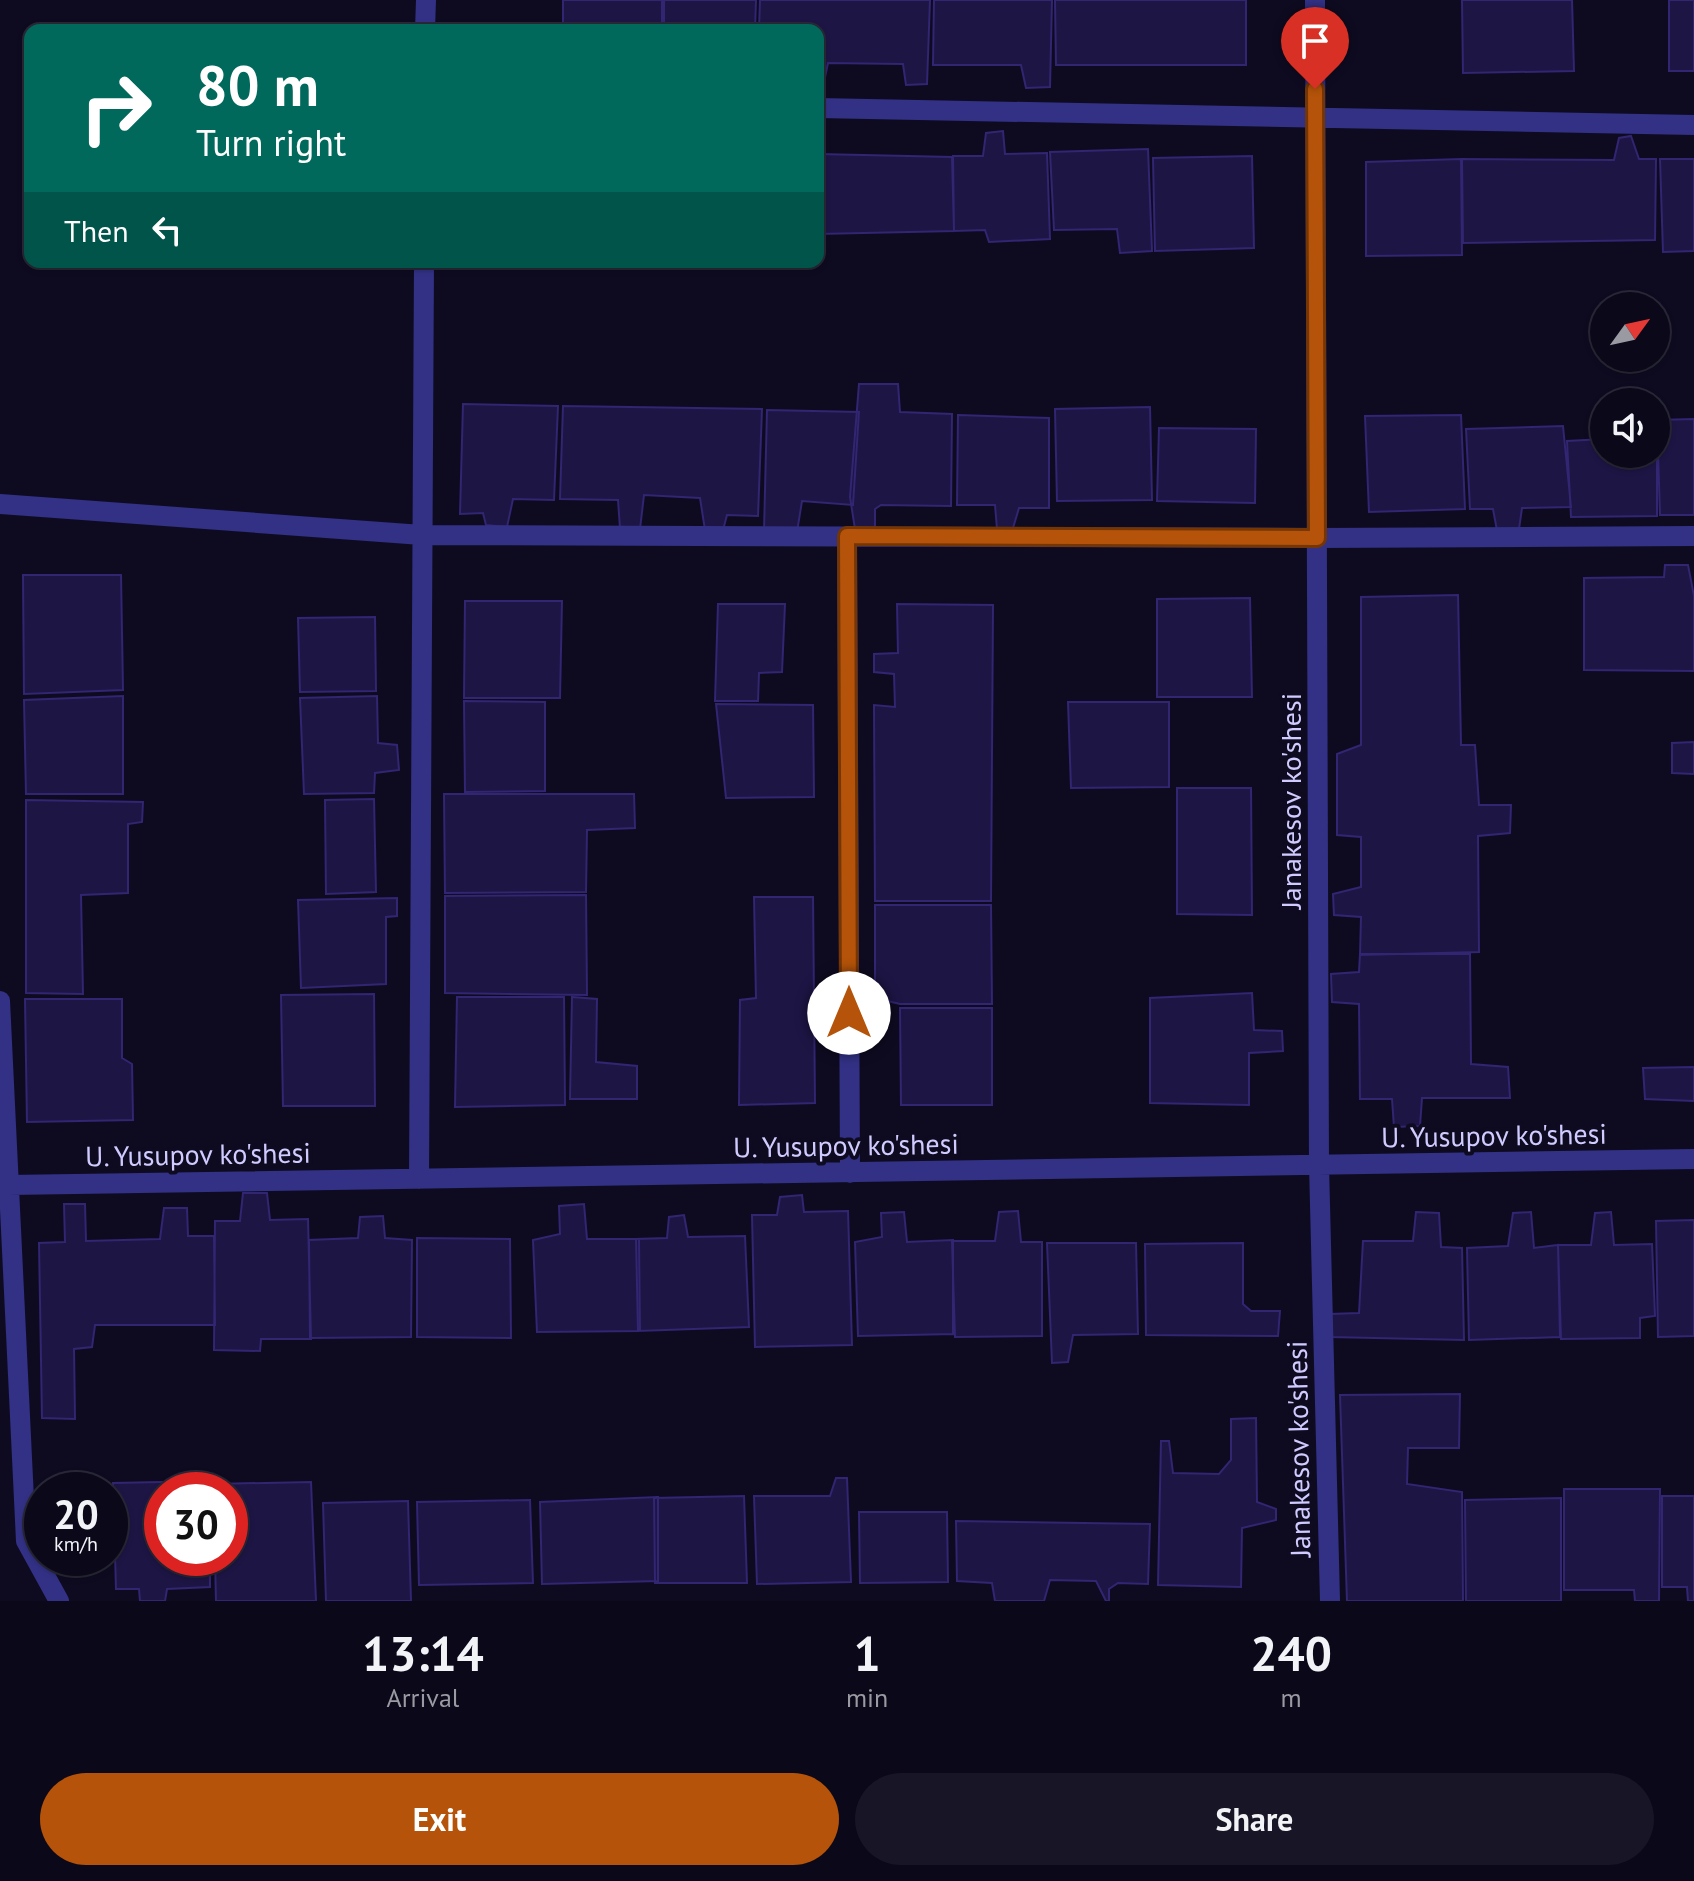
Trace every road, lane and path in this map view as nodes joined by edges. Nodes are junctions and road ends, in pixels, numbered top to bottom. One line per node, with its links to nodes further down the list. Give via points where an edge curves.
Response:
1 (426, 0): 3 (street)
2 (1315, 0): 5 (street, Janakesov ko'shesi)
3 (425, 24)
4 (824, 108): 5 (street)
5 (1315, 118): 6 (street); 12 (street, Janakesov ko'shesi)
6 (1694, 125)
7 (424, 268): 9 (street)
8 (0, 504): 9 (street)
9 (422, 535): 10 (street); 17 (street)
10 (847, 536): 12 (street); 16 (street)
11 (1694, 536): 12 (street)
12 (1317, 538): 15 (street, Janakesov ko'shesi)
13 (0, 1001): 18 (street)
14 (1694, 1159): 15 (street, U. Yusupov ko'shesi)
15 (1319, 1165): 16 (street, U. Yusupov ko'shesi); 20 (street, Janakesov ko'shesi)
16 (850, 1173): 17 (street, U. Yusupov ko'shesi)
17 (419, 1179): 18 (street, U. Yusupov ko'shesi)
18 (4, 1187): 19 (street, via 26,1541)
19 (59, 1601)
20 (1330, 1601)

